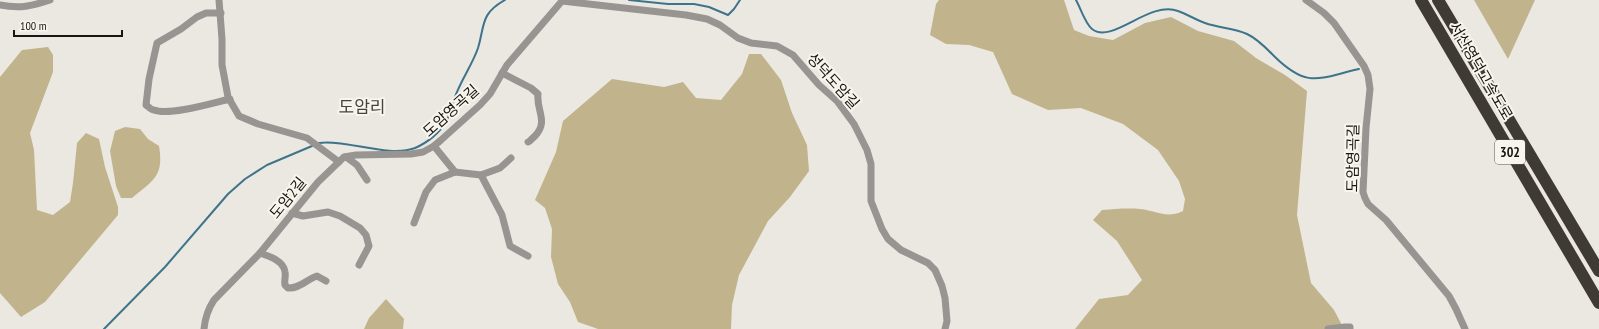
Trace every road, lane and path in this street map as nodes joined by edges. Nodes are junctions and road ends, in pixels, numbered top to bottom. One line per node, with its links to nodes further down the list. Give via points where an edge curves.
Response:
1 (50, 0): 7 (street, via 19,8)
2 (219, 0): 8 (street)
3 (1306, 0): 31 (street, 도암영곡길, via 1334,23 1368,75 1370,89 1364,147 1364,198 1386,220 1449,296)
4 (1421, 0): 26 (highway, 서산영덕고속도로 / 302)
5 (1438, 0): 24 (highway, 서산영덕고속도로 / 302)
6 (562, 1): 9 (street, 도암영곡길); 28 (street, 성덕도암길, via 708,19 738,38 751,43 777,46 793,55 837,101 854,124 871,164 871,201 888,239 901,250 928,263 935,270 945,298)
7 (0, 5)
8 (221, 13): 10 (street, via 222,65); 10 (street, via 197,16 157,43 146,105 154,110 167,111 190,109)
9 (502, 73): 11 (street, via 532,88 538,94 537,102 542,123 540,130); 12 (street, 도암영곡길, via 490,94 480,105)
10 (230, 99): 15 (street, via 239,116 307,138)
11 (528, 142)
12 (434, 146): 13 (street, 도암영곡길, via 423,152 411,154); 16 (street)
13 (346, 157): 15 (street, 도암영곡길); 18 (street, via 357,165)
14 (511, 158): 17 (street, via 500,168)
15 (339, 162): 19 (street, 도암2길)
16 (455, 172): 17 (street); 20 (street, via 435,180 429,187)
17 (481, 175): 22 (street, via 502,215 510,246)
18 (367, 180)
19 (292, 213): 21 (street, 도암2길); 23 (street, via 303,216 328,212 360,228 366,235 369,246)
20 (414, 223)
21 (260, 252): 25 (street, via 284,266 285,285 288,288 298,287 317,276); 27 (street, 도암2길, via 214,300 207,312)
22 (528, 256)
23 (359, 265)
24 (1599, 271)
25 (326, 281)
26 (1599, 303)
27 (204, 329)
28 (945, 329)
29 (1328, 329): 30 (street, via 1345,326)
30 (1350, 329)
31 (1465, 329)

